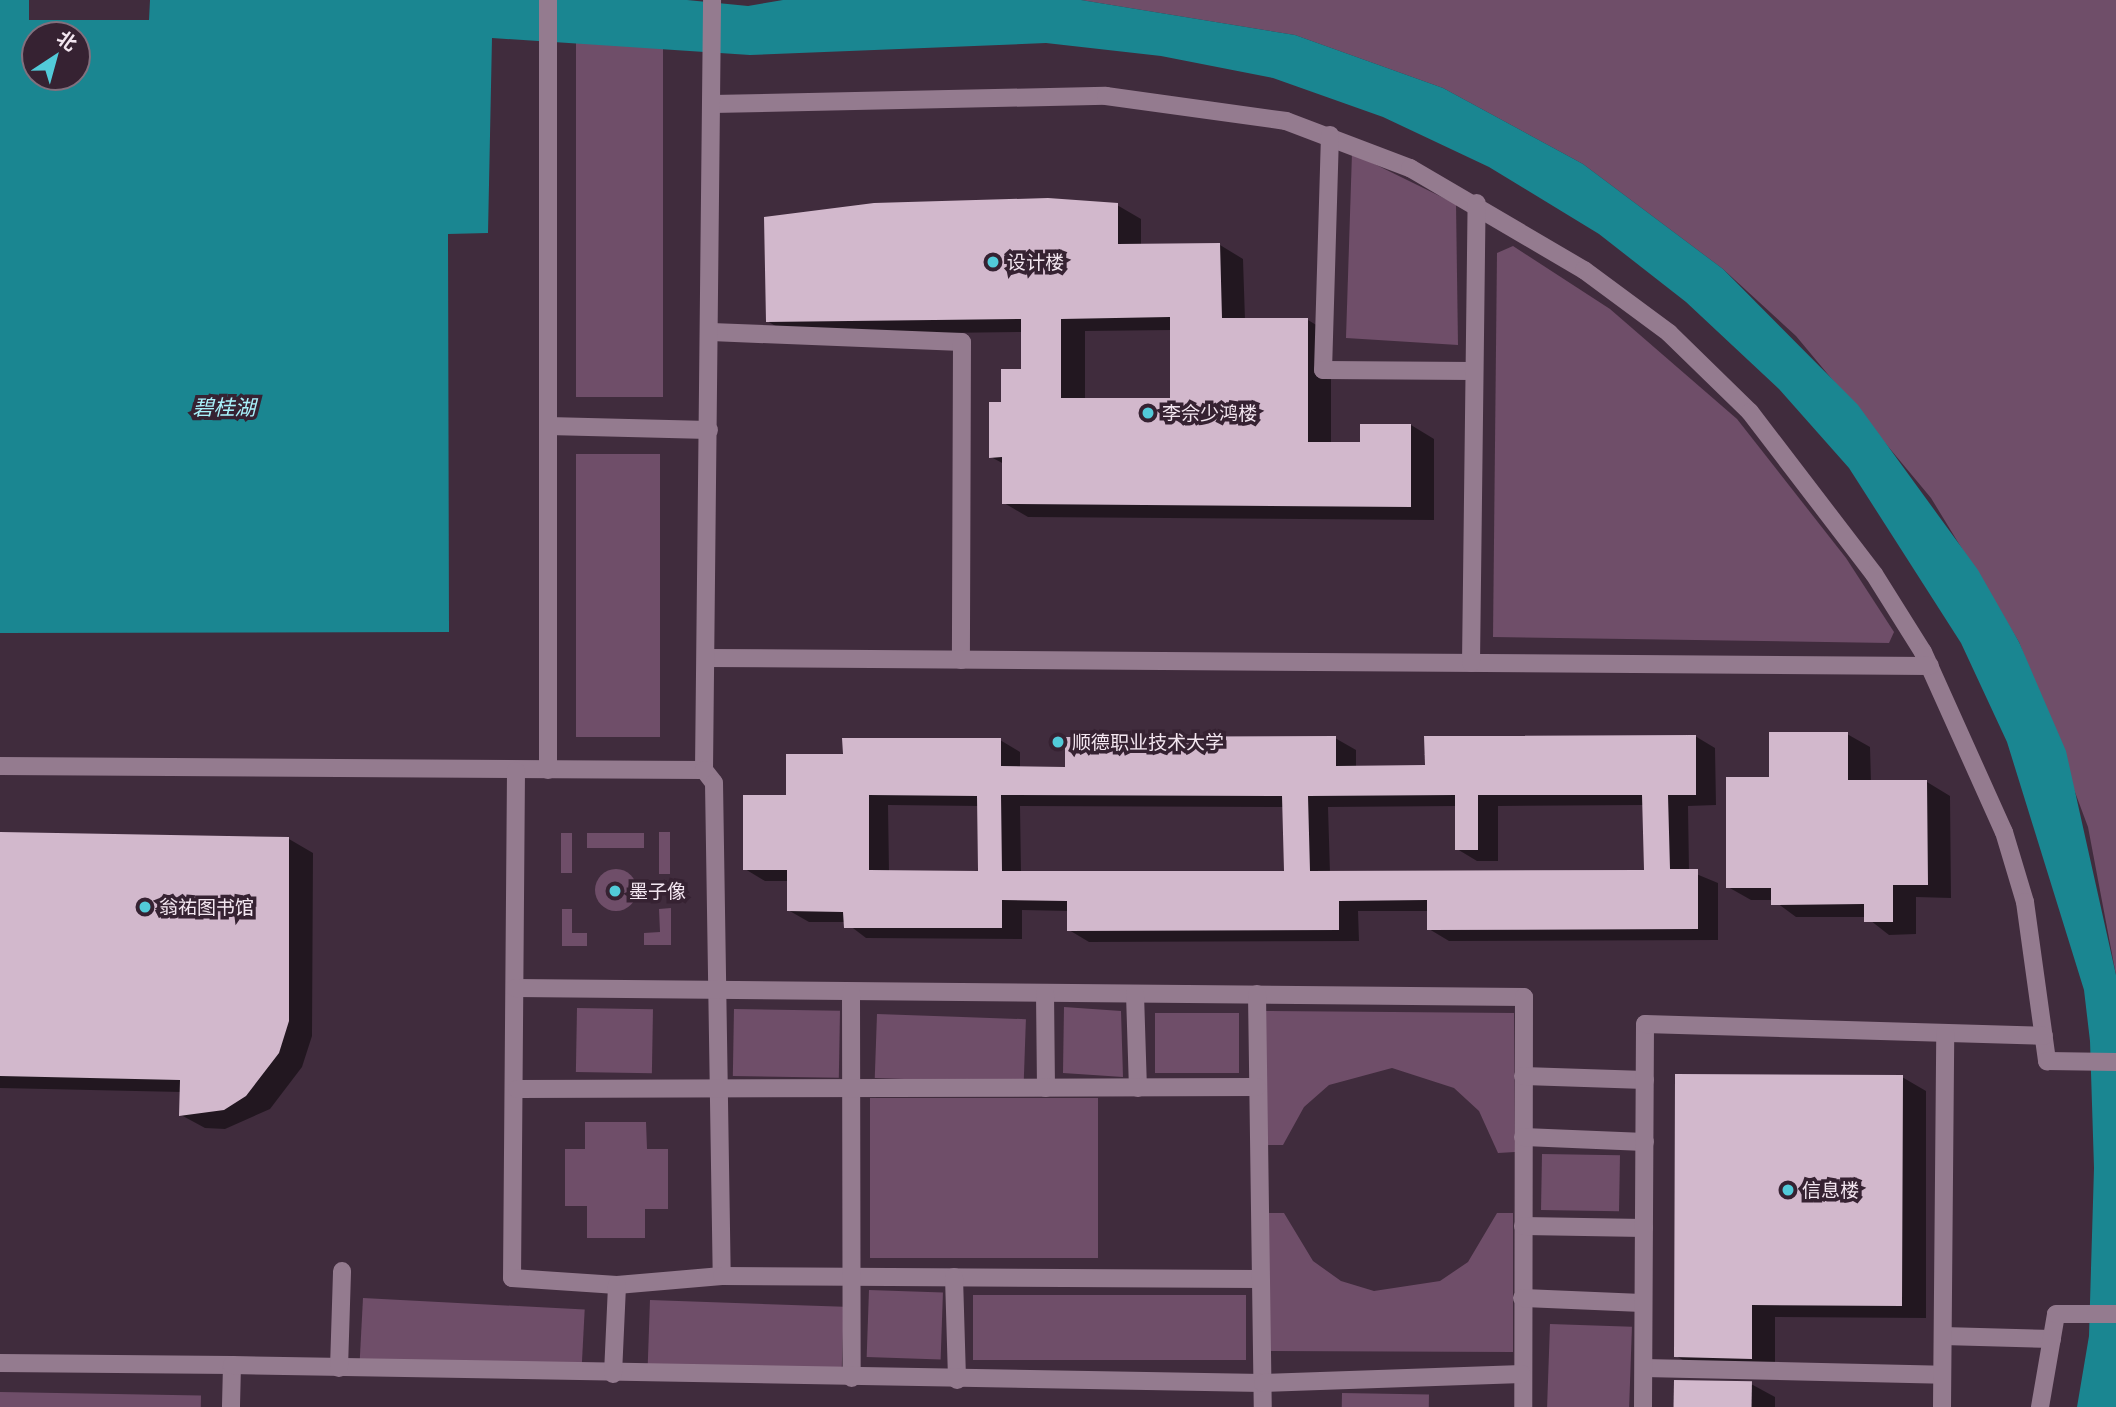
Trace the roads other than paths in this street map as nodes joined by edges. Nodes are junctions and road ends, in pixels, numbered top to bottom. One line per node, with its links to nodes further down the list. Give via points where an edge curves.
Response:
1 (548, 0): 8 (street)
2 (712, 0): 3 (street)
3 (712, 104): 4 (street, via 1106,96 1183,103); 6 (street)
4 (1330, 135): 5 (street); 7 (street, via 1323,370)
5 (1477, 203): 7 (street); 13 (street, via 1669,333 1751,412 1820,496)
6 (710, 332): 9 (street); 11 (street, via 962,342)
7 (1475, 371): 12 (street)
8 (548, 426): 9 (street); 15 (street)
9 (709, 430): 10 (street)
10 (706, 658): 11 (street); 16 (street)
11 (961, 660): 12 (street)
12 (1471, 663): 13 (street)
13 (1930, 666): 25 (street, via 2007,844 2025,902)
14 (0, 766): 17 (street)
15 (548, 770): 16 (street); 17 (street)
16 (704, 770): 19 (street, via 714,783)
17 (516, 771): 18 (street)
18 (515, 988): 19 (street); 33 (street)
19 (719, 991): 20 (street); 34 (street)
20 (851, 992): 21 (street); 30 (street)
21 (1045, 993): 22 (street); 31 (street)
22 (1135, 994): 23 (street); 32 (street)
23 (1257, 995): 27 (street, via 1524,998); 29 (street)
24 (1945, 1033): 25 (street); 28 (street, via 1645,1024); 48 (street)
25 (2044, 1036): 26 (street, via 2047,1061)
26 (2116, 1062)
27 (1523, 1076): 28 (street); 35 (street)
28 (1645, 1080): 36 (street)
29 (1257, 1087): 32 (street); 43 (street)
30 (852, 1088): 31 (street); 34 (street); 41 (street)
31 (1046, 1088): 32 (street)
32 (1138, 1088)
33 (517, 1089): 34 (street); 44 (street, via 512,1278)
34 (720, 1089): 40 (street)
35 (1523, 1137): 36 (street); 37 (street)
36 (1645, 1142): 38 (street)
37 (1523, 1226): 38 (street); 45 (street)
38 (1644, 1228): 46 (street)
39 (342, 1271): 52 (street)
40 (722, 1276): 41 (street); 44 (street)
41 (854, 1276): 42 (street); 57 (street)
42 (954, 1278): 43 (street); 58 (street)
43 (1259, 1279): 59 (street)
44 (617, 1285): 54 (street)
45 (1522, 1298): 46 (street); 55 (street)
46 (1642, 1303): 53 (street)
47 (2116, 1314): 49 (street, via 2056,1314)
48 (1943, 1336): 49 (street); 56 (street)
49 (2052, 1339): 65 (street)
50 (0, 1363): 51 (street)
51 (232, 1365): 52 (street); 60 (street)
52 (339, 1368): 54 (street)
53 (1644, 1368): 56 (street); 63 (street)
54 (613, 1374): 57 (street)
55 (1522, 1374): 59 (street); 62 (street)
56 (1942, 1375): 64 (street)
57 (852, 1378): 58 (street)
58 (957, 1380): 59 (street)
59 (1264, 1383): 61 (street)
60 (231, 1407)
61 (1263, 1407)
62 (1523, 1407)
63 (1643, 1407)
64 (1942, 1407)
65 (2040, 1407)

